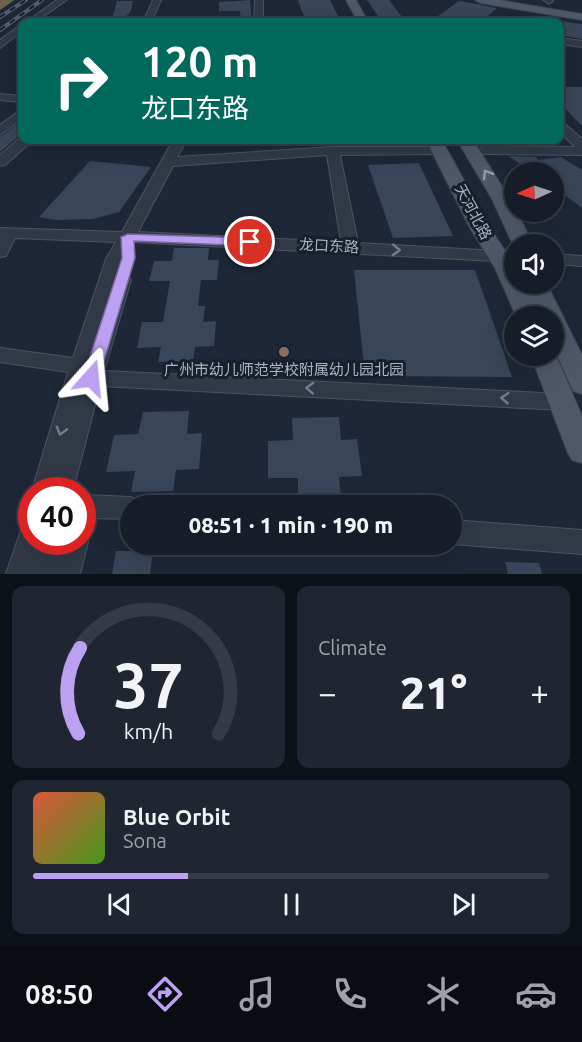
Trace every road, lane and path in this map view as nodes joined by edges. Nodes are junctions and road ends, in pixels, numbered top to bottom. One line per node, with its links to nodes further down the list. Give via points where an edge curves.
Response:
1 (8, 0): 9 (highway)
2 (63, 0): 12 (street)
3 (157, 0): 13 (street)
4 (259, 0): 14 (street)
5 (351, 0): 15 (main road)
6 (480, 0): 8 (main road)
7 (488, 0): 8 (main road)
8 (512, 5): 10 (main road); 11 (main road)
9 (0, 6)
10 (582, 16)
11 (499, 17)
12 (36, 18)
13 (149, 18)
14 (259, 18)
15 (361, 18)
16 (18, 30): 19 (street)
17 (564, 42): 18 (street)
18 (582, 44)
19 (0, 45)
20 (0, 97): 21 (street)
21 (18, 99)
22 (18, 116): 24 (street)
23 (564, 130): 29 (street)
24 (0, 131)
25 (21, 144): 33 (street)
26 (177, 144): 34 (street)
27 (467, 144): 36 (main road, 天河北路, one-way to 27)
28 (437, 145): 31 (street); 40 (main road, 天河北路, via 480,228)
29 (582, 146)
30 (484, 150): 32 (street)
31 (333, 151): 34 (street); 38 (street)
32 (582, 151)
33 (0, 162)
34 (166, 162): 37 (street)
35 (4, 233): 37 (street, 龙口东路); 39 (street)
36 (518, 234)
37 (128, 237): 38 (street, 龙口东路); 47 (street, via 115,259)
38 (350, 247): 41 (street, 龙口东路, one-way to 41)
39 (0, 252)
40 (504, 254)
41 (504, 256)
42 (564, 260): 43 (street)
43 (582, 261)
44 (0, 355): 47 (street)
45 (564, 359): 48 (main road)
46 (552, 366): 48 (main road)
47 (83, 374): 48 (street, one-way to 47); 50 (street, one-way to 50); 51 (street)
48 (573, 393): 49 (main road)
49 (582, 451)
50 (48, 477)
51 (63, 477)
52 (96, 506): 53 (street)
53 (119, 507)
54 (462, 533): 55 (street)
55 (582, 542)
56 (33, 555): 59 (street)
57 (42, 555): 59 (street)
58 (72, 555): 59 (street, via 68,571)
59 (33, 573)

